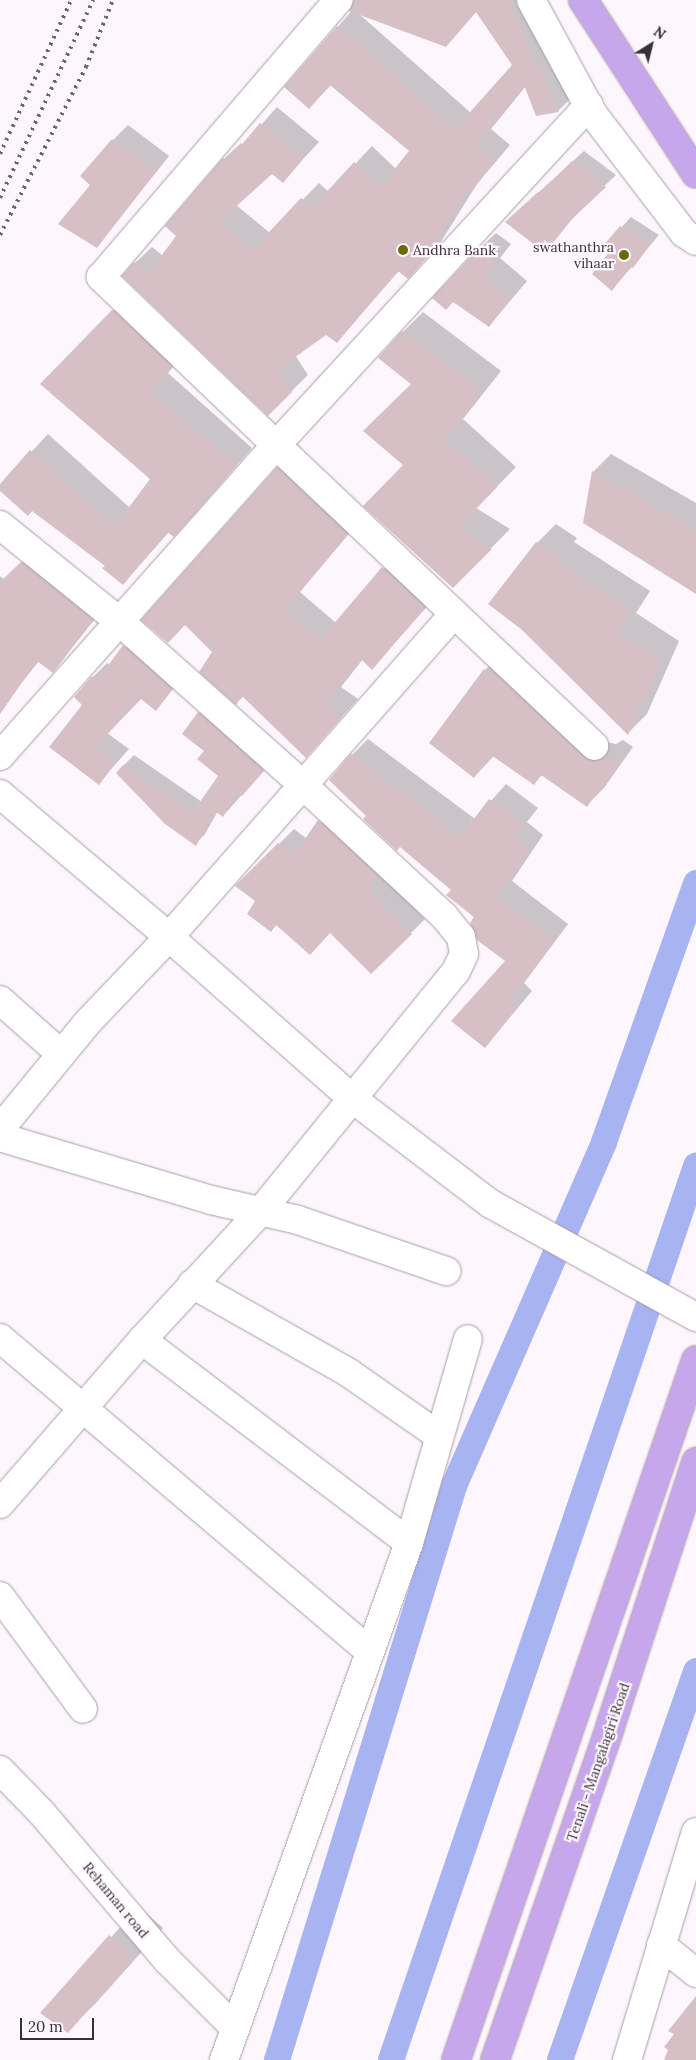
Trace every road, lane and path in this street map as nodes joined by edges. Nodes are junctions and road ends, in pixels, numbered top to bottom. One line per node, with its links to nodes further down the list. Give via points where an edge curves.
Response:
1 (338, 0): 7 (street, via 101,277)
2 (530, 0): 4 (street)
3 (583, 0): 5 (main road)
4 (589, 105): 6 (street, via 684,232); 7 (street)
5 (696, 174)
6 (696, 241)
7 (276, 445): 9 (street); 10 (street)
8 (0, 525): 10 (street)
9 (454, 615): 11 (street); 13 (street)
10 (119, 621): 12 (street); 13 (street)
11 (594, 746)
12 (0, 756)
13 (304, 786): 15 (street); 18 (street, via 444,916 461,938 464,954 456,971)
14 (0, 794): 15 (street)
15 (169, 937): 17 (street); 18 (street)
16 (0, 1000): 17 (street)
17 (61, 1054): 19 (street)
18 (353, 1099): 21 (street); 24 (street, via 491,1204)
19 (0, 1129)
20 (0, 1137): 21 (street)
21 (260, 1212): 22 (street, via 298,1220); 23 (street)
22 (446, 1271)
23 (192, 1284): 27 (street); 30 (street, via 349,1373)
24 (689, 1314)
25 (0, 1338): 29 (street)
26 (468, 1339): 30 (street)
27 (142, 1340): 29 (street); 33 (street)
28 (696, 1360): 43 (main road)
29 (82, 1411): 32 (street); 35 (street)
30 (438, 1435): 33 (street)
31 (696, 1462): 44 (main road, Tenali - Mangalagiri Road, via 610,1727)
32 (0, 1504)
33 (409, 1543): 35 (street)
34 (0, 1596): 36 (street)
35 (370, 1652): 41 (street)
36 (83, 1709)
37 (0, 1770): 41 (street, Rehaman road, via 41,1812 168,1961)
38 (696, 1832): 39 (street)
39 (661, 1945): 40 (street); 45 (street)
40 (696, 1973)
41 (235, 2028): 42 (street)
42 (224, 2060)
43 (456, 2060)
44 (495, 2060)
45 (627, 2060)

